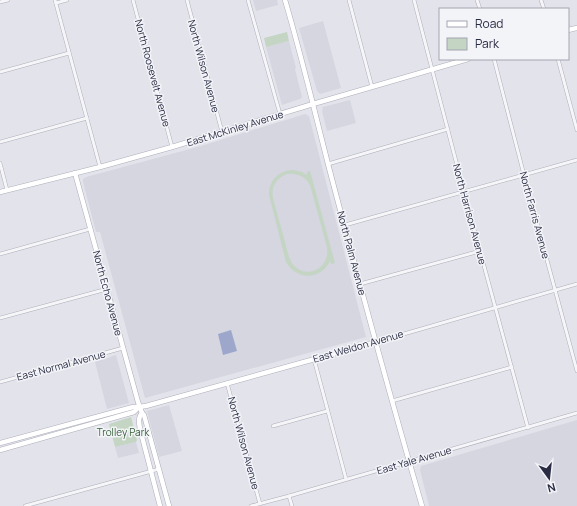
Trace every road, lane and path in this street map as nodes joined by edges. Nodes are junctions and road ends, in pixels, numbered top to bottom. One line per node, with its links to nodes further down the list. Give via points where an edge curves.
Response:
1 (8, 0): 9 (street)
2 (67, 0): 10 (street)
3 (133, 0): 25 (street, North Roosevelt Avenue)
4 (186, 0): 23 (street, North Wilson Avenue)
5 (248, 0): 19 (street)
6 (285, 0): 18 (main road, North Palm Avenue)
7 (349, 0): 17 (street)
8 (414, 0): 15 (street, North Harrison Avenue)
9 (0, 2)
10 (56, 2): 11 (street)
11 (69, 53): 16 (street); 20 (street)
12 (465, 60): 15 (main road, East McKinley Avenue)
13 (494, 60): 31 (street, North Farris Avenue)
14 (558, 60): 22 (street)
15 (433, 70): 17 (main road, East McKinley Avenue); 21 (street, North Harrison Avenue)
16 (0, 72)
17 (372, 87): 18 (main road, East McKinley Avenue)
18 (313, 104): 19 (main road, East McKinley Avenue); 28 (main road, North Palm Avenue)
19 (280, 114): 23 (main road, East McKinley Avenue)
20 (87, 118): 24 (street); 29 (street)
21 (448, 129): 28 (street); 34 (street, North Harrison Avenue)
22 (577, 130)
23 (222, 132): 25 (main road, East McKinley Avenue)
24 (0, 142)
25 (172, 147): 29 (main road, East McKinley Avenue)
26 (577, 160): 31 (street)
27 (0, 163): 32 (street)
28 (328, 164): 35 (main road, North Palm Avenue)
29 (100, 167): 30 (main road, East McKinley Avenue)
30 (75, 173): 32 (main road, East McKinley Avenue); 36 (main road, North Echo Avenue)
31 (524, 175): 34 (street); 42 (street, North Farris Avenue)
32 (7, 190): 33 (main road, East McKinley Avenue)
33 (0, 192)
34 (464, 192): 35 (street); 37 (street, North Harrison Avenue)
35 (345, 225): 39 (main road, North Palm Avenue)
36 (90, 229): 38 (street); 41 (main road, North Echo Avenue)
37 (480, 251): 39 (street); 43 (street, North Harrison Avenue)
38 (0, 254)
39 (360, 284): 45 (main road, North Palm Avenue)
40 (577, 284): 42 (street, East Weldon Avenue)
41 (107, 289): 44 (street); 46 (main road, North Echo Avenue)
42 (555, 290): 43 (street, East Weldon Avenue); 49 (street, North Farris Avenue)
43 (495, 308): 45 (street, East Weldon Avenue); 48 (street, North Harrison Avenue)
44 (0, 318)
45 (376, 342): 47 (main road, East Weldon Avenue); 52 (main road, North Palm Avenue)
46 (123, 348): 50 (street, East Normal Avenue); 53 (main road, North Echo Avenue)
47 (314, 359): 51 (main road, East Weldon Avenue); 54 (street)
48 (512, 367): 52 (street); 59 (street, North Harrison Avenue)
49 (577, 371)
50 (0, 382)
51 (227, 383): 53 (main road, East Weldon Avenue); 70 (street, North Wilson Avenue)
52 (392, 401): 65 (main road, North Palm Avenue)
53 (139, 407): 55 (main road, North Echo Avenue); 57 (main road, East Weldon Avenue); 60 (main road, East Weldon Avenue, via 134,412)
54 (327, 411): 58 (street); 68 (street)
55 (142, 413): 66 (main road, North Echo Avenue); 67 (main road, via 139,416 139,423)
56 (577, 414): 59 (street, East Yale Avenue)
57 (71, 424): 60 (main road); 61 (main road, East Weldon Avenue)
58 (273, 426)
59 (528, 428): 65 (street, East Yale Avenue)
60 (73, 430): 62 (main road, East Weldon Avenue)
61 (26, 436): 62 (main road); 63 (main road, East Weldon Avenue)
62 (28, 442): 64 (main road, East Weldon Avenue)
63 (0, 443)
64 (0, 450)
65 (409, 462): 68 (street, East Yale Avenue); 76 (main road, North Palm Avenue)
66 (159, 469): 67 (street); 73 (main road, North Echo Avenue)
67 (151, 471): 71 (street); 72 (main road)
68 (346, 479): 69 (street, East Yale Avenue)
69 (289, 496): 70 (street, East Yale Avenue); 75 (street)
70 (260, 504): 74 (street, East Yale Avenue)
71 (25, 506)
72 (160, 506)
73 (169, 506)
74 (251, 506)
75 (292, 506)
76 (422, 506)

